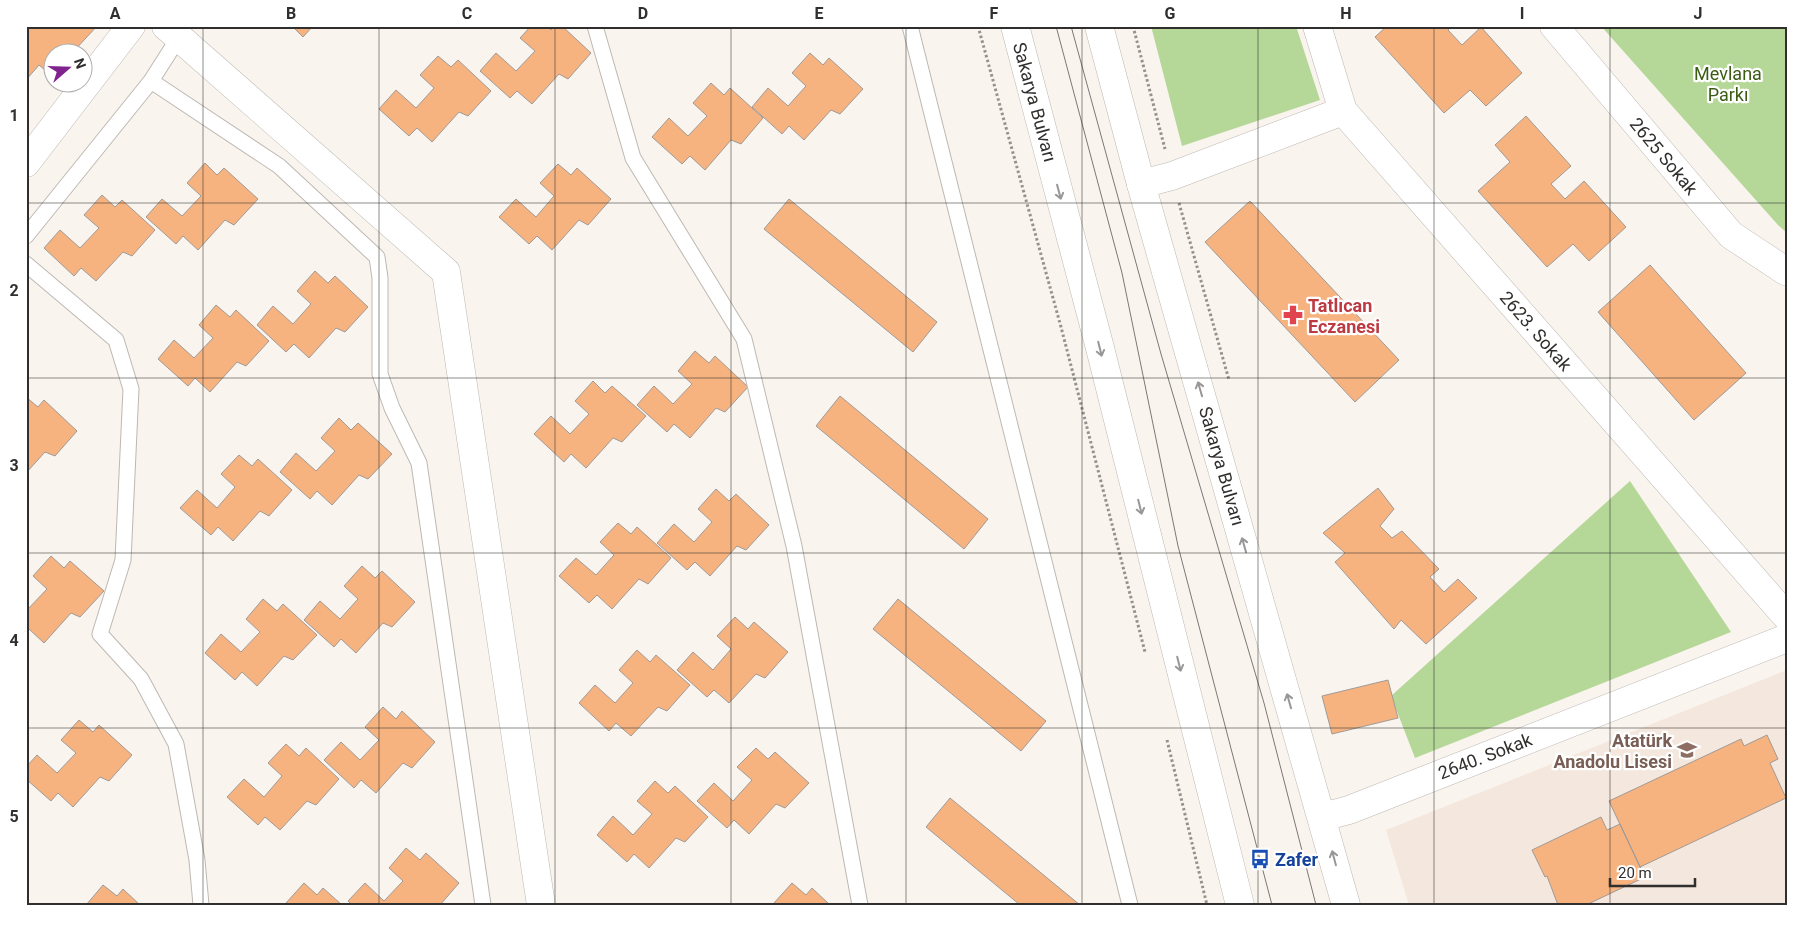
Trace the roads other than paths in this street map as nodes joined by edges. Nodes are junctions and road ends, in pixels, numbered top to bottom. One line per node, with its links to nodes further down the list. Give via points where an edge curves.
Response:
1 (131, 26): 11 (street)
2 (594, 26): 22 (lane, via 633,158 744,339 794,546)
3 (910, 26): 23 (lane)
4 (1015, 26): 24 (street, Sakarya Bulvarı, one-way to 24)
5 (1099, 26): 12 (street, Sakarya Bulvarı)
6 (1318, 26): 10 (street, 2623. Sokak)
7 (1554, 26): 15 (street, 2625 Sokak, via 1731,235)
8 (172, 32): 9 (lane); 21 (street, via 446,272)
9 (151, 81): 13 (lane); 20 (lane, via 278,166 377,256 380,374 392,408 419,463)
10 (1343, 111): 12 (street, via 1172,176); 16 (street, 2623. Sokak)
11 (26, 163)
12 (1141, 184): 18 (street, Sakarya Bulvarı, one-way to 12)
13 (26, 236)
14 (26, 264): 19 (lane, via 116,340 131,389 123,560 100,634 141,679 176,744 197,860)
15 (1787, 272)
16 (1787, 617)
17 (1787, 638): 18 (street, 2640. Sokak, via 1349,810)
18 (1322, 817): 25 (street, Sakarya Bulvarı, one-way to 18)
19 (201, 905)
20 (483, 905)
21 (541, 905)
22 (860, 905)
23 (1130, 905)
24 (1240, 905)
25 (1346, 905)

